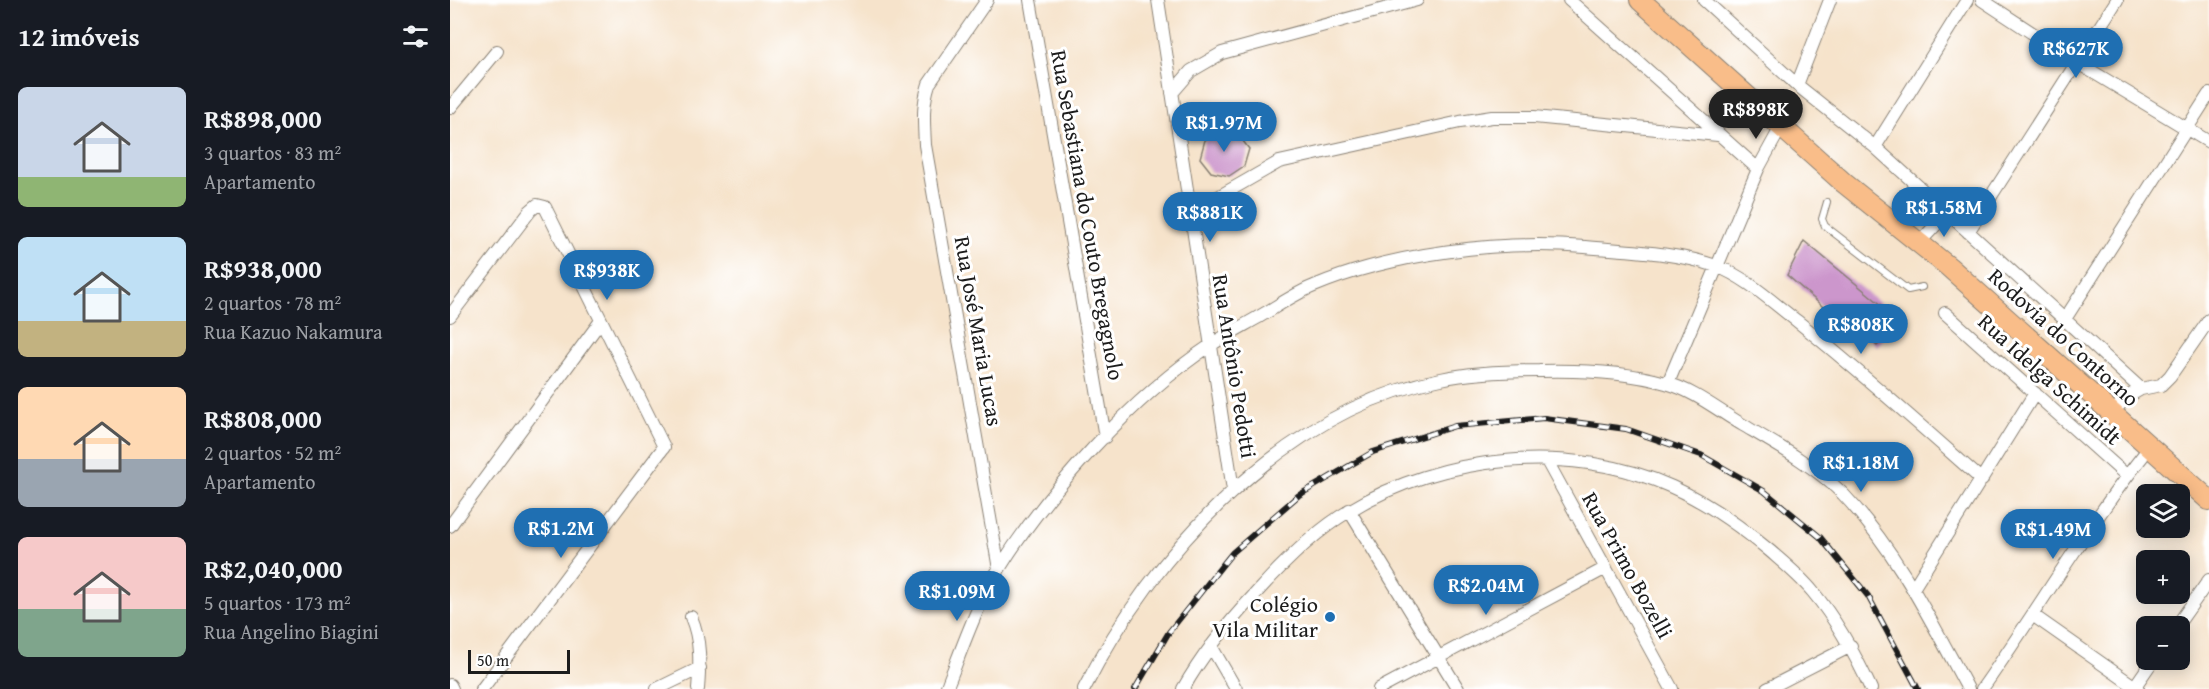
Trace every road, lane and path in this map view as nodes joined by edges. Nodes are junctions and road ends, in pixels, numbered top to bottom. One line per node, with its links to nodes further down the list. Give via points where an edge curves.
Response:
1 (987, 0): 51 (street, Rua José Maria Lucas, via 936,71 924,99 925,145)
2 (1030, 0): 41 (street, Rua Sebastiana do Couto Bregagnolo)
3 (1158, 0): 15 (street, Rua Antônio Pedotti)
4 (1417, 0): 15 (street, via 1222,53 1191,71)
5 (1569, 0): 20 (street)
6 (1640, 0): 18 (main road, Rodovia do Contorno)
7 (1704, 0): 14 (street)
8 (1830, 0): 14 (street)
9 (1967, 0): 22 (street)
10 (1982, 0): 13 (street)
11 (2117, 0): 13 (street)
12 (497, 51): 17 (street)
13 (2078, 63): 19 (street); 27 (street)
14 (1797, 85): 22 (street)
15 (1172, 93): 25 (street, Rua Antônio Pedotti)
16 (2209, 94): 19 (street)
17 (450, 108)
18 (1781, 126): 23 (street); 28 (main road, Rodovia do Contorno)
19 (2188, 129): 21 (street); 33 (street)
20 (1718, 135): 23 (street); 25 (street, via 1534,117 1471,121 1279,162)
21 (2209, 142)
22 (1875, 147): 26 (street)
23 (1758, 169): 29 (street)
24 (1827, 202): 30 (lane, via 1822,219 1825,226 1908,290)
25 (1190, 213): 36 (street, Rua Antônio Pedotti)
26 (1947, 213): 27 (street); 28 (street)
27 (1968, 232): 33 (street)
28 (1919, 243): 40 (main road, Rodovia do Contorno)
29 (1716, 266): 36 (street, via 1645,252 1559,245 1485,247 1378,266 1333,279 1291,297); 37 (street); 45 (street, via 1745,281 1826,344)
30 (1922, 287)
31 (1945, 313): 39 (street, Rua Idelga Schimidt)
32 (450, 315): 35 (street, via 537,205 546,207)
33 (2065, 318): 38 (street)
34 (2209, 320): 38 (street, via 2170,376 2161,385)
35 (600, 322): 49 (street); 65 (street, via 664,447)
36 (1210, 345): 41 (street); 46 (street, Rua Antônio Pedotti)
37 (1668, 383): 46 (street, via 1563,371 1500,372 1440,379 1352,410 1281,453); 53 (street, via 1806,464 1841,493)
38 (2141, 389): 40 (street, via 2120,402)
39 (2035, 393): 44 (street, Rua Idelga Schimidt); 45 (street)
40 (2113, 412): 42 (main road, Rodovia do Contorno)
41 (1104, 437): 51 (street, via 1050,500)
42 (2149, 448): 44 (street); 47 (main road, Rodovia do Contorno)
43 (1547, 461): 48 (street, via 1485,464 1439,472 1398,486); 50 (street, Rua Primo Bozelli); 58 (street, via 1622,470 1670,486 1705,504 1749,533 1796,574)
44 (2127, 476): 54 (street)
45 (1982, 480): 53 (street)
46 (1233, 490): 69 (street, via 1181,543 1141,594)
47 (2209, 500)
48 (1349, 510): 57 (street, via 1281,566); 59 (street)
49 (450, 526)
50 (1606, 568): 59 (street); 74 (street, Rua Primo Bozelli)
51 (999, 569): 68 (street)
52 (2209, 580): 55 (street)
53 (1914, 587): 77 (street)
54 (2034, 616): 63 (street); 78 (street)
55 (2184, 616)
56 (691, 617): 60 (street, via 698,632)
57 (1211, 646): 70 (street); 71 (street)
58 (1851, 646): 75 (street); 76 (street)
59 (1441, 658): 72 (street); 73 (street)
60 (700, 668): 66 (street); 67 (street)
61 (2147, 670): 63 (street)
62 (450, 685): 64 (street)
63 (2135, 688)
64 (452, 689)
65 (482, 689)
66 (657, 689)
67 (698, 689)
68 (946, 689)
69 (1084, 689)
70 (1183, 689)
71 (1236, 689)
72 (1379, 689)
73 (1458, 689)
74 (1672, 689)
75 (1767, 689)
76 (1871, 689)
77 (1968, 689)
78 (1982, 689)

